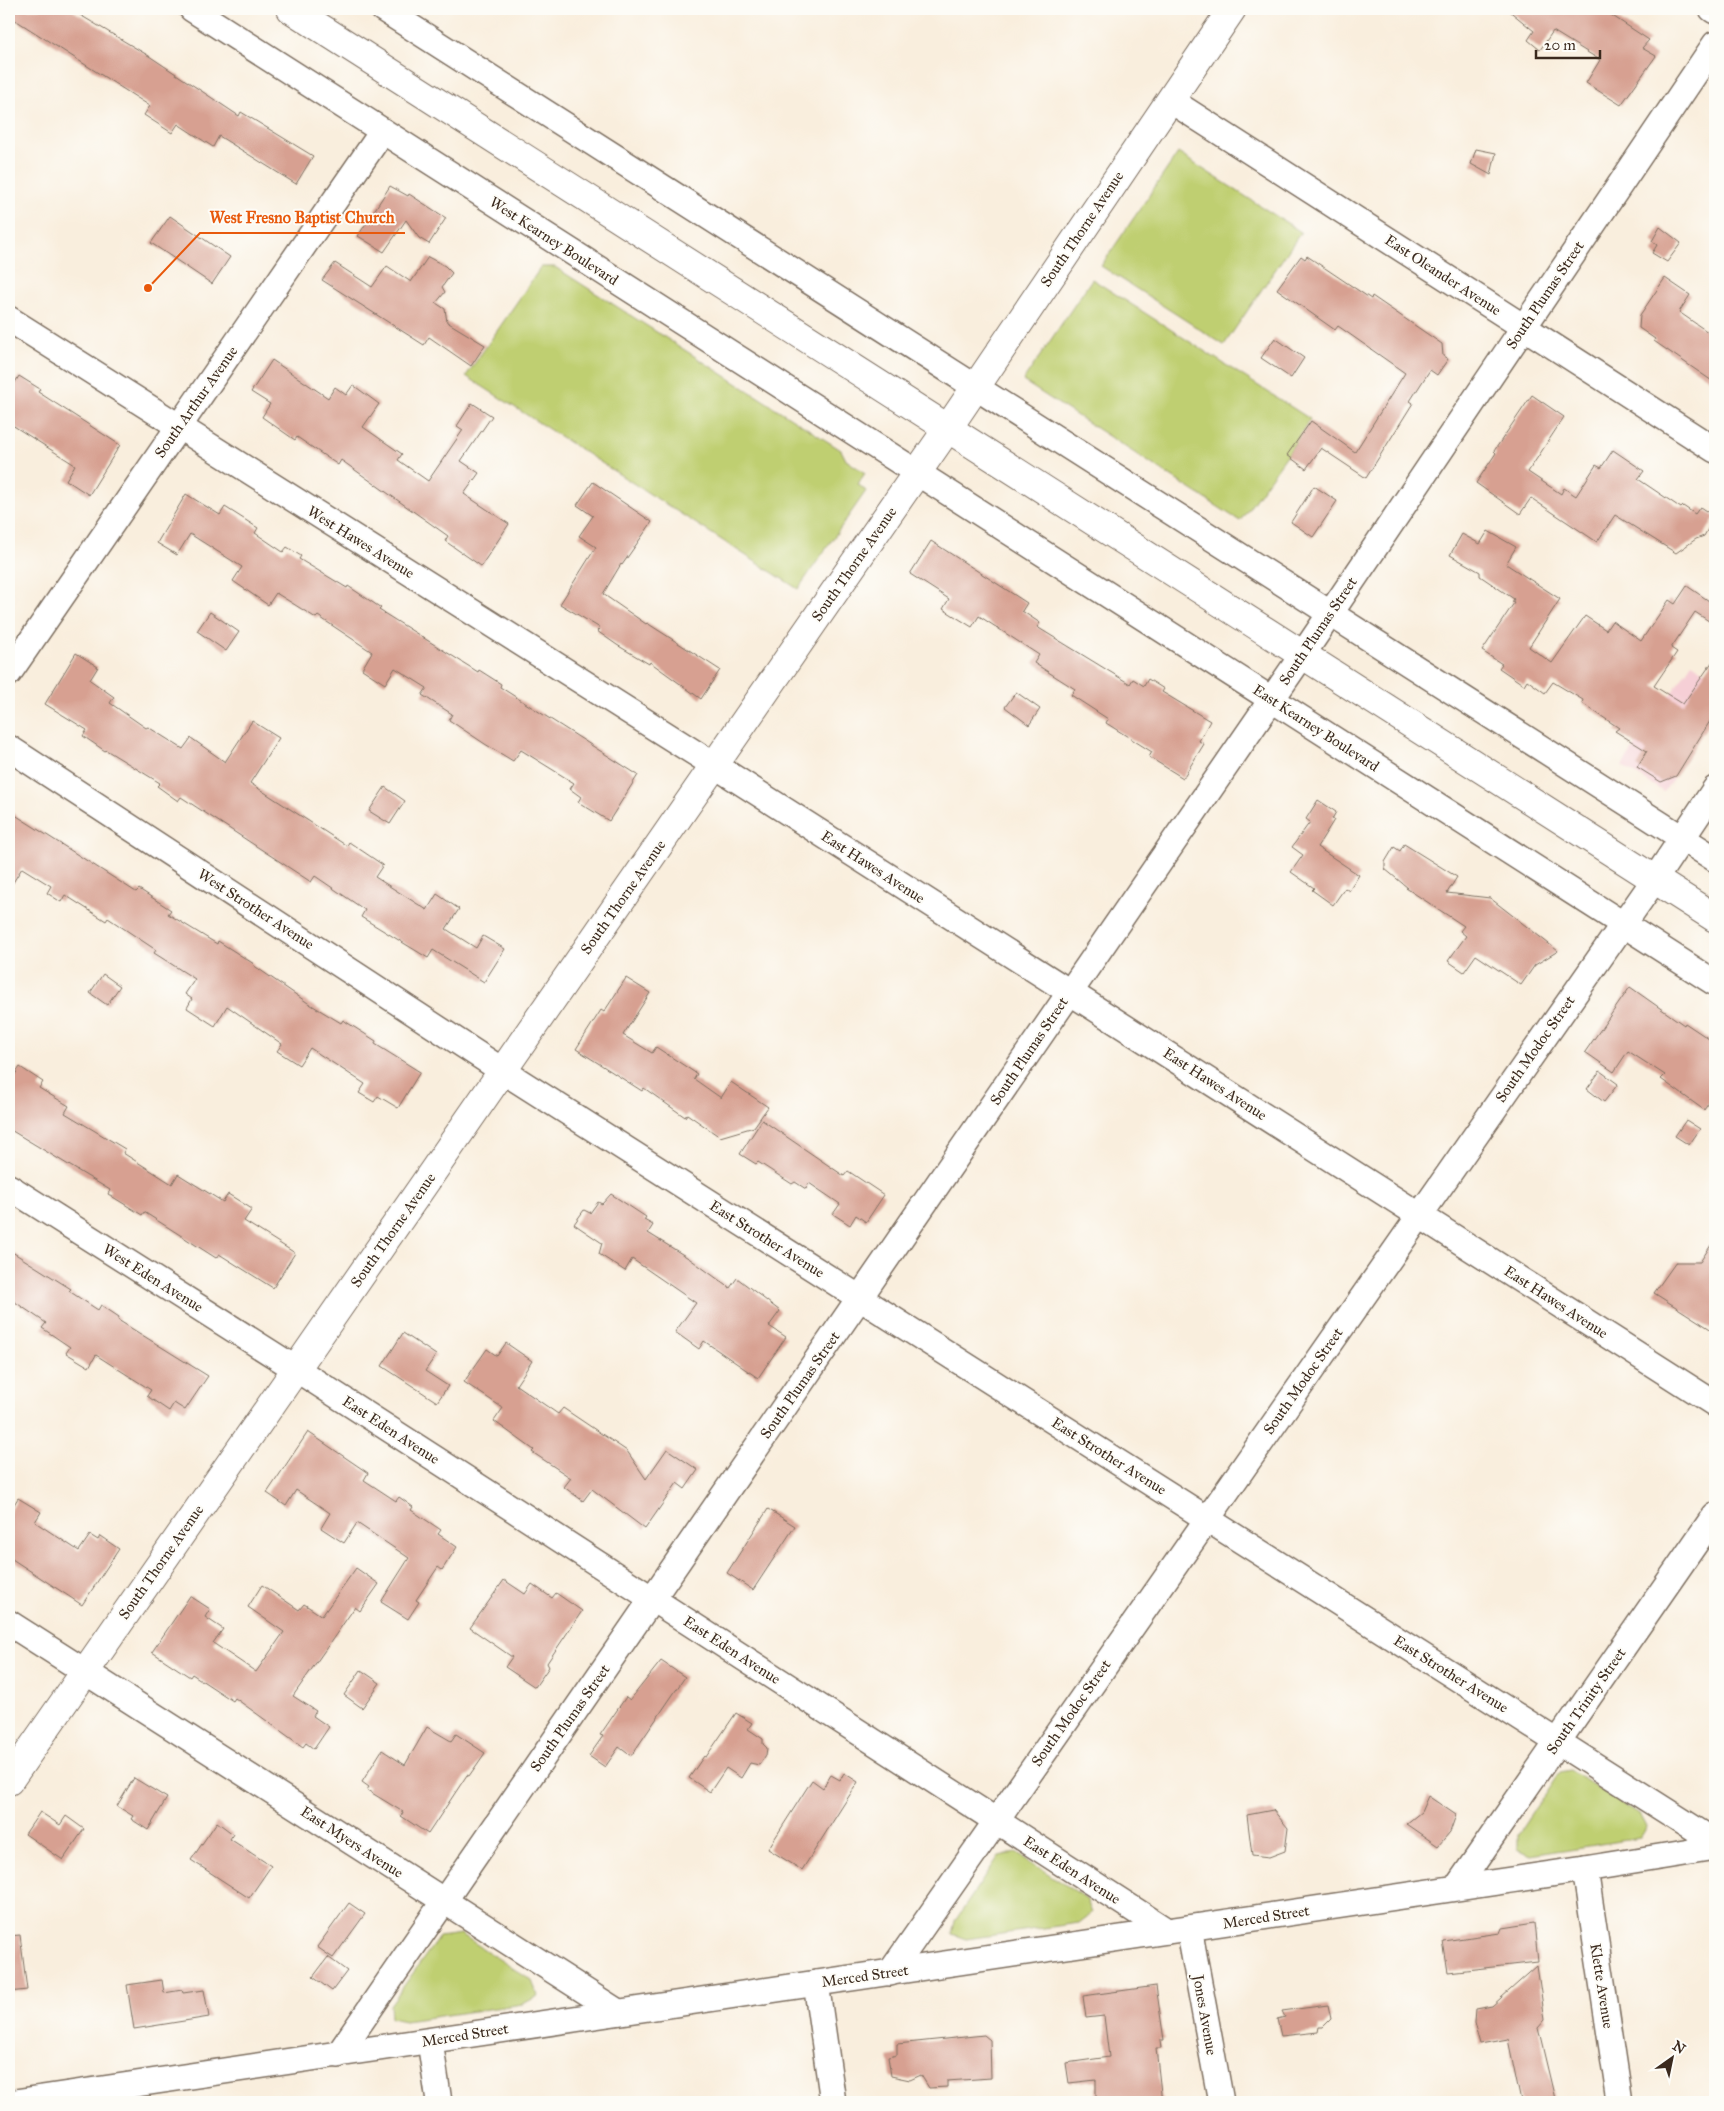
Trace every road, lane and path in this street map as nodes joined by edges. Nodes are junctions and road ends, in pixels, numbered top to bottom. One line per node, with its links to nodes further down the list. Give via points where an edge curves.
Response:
1 (192, 9): 7 (street, West Kearney Boulevard)
2 (291, 9): 12 (main road)
3 (383, 9): 10 (street)
4 (1232, 9): 6 (main road, South Thorne Avenue)
5 (1715, 44): 9 (street, South Plumas Street)
6 (1170, 100): 9 (street, East Oleander Avenue); 10 (main road, South Thorne Avenue)
7 (382, 132): 11 (street, South Arthur Avenue); 14 (street, West Kearney Boulevard)
8 (9, 318): 11 (street, West Hawes Avenue)
9 (1524, 327): 13 (street, East Oleander Avenue); 15 (street, South Plumas Street)
10 (976, 386): 12 (main road, South Thorne Avenue); 15 (street)
11 (178, 427): 17 (street, South Arthur Avenue); 20 (street, West Hawes Avenue)
12 (948, 428): 14 (main road, South Thorne Avenue); 16 (main road)
13 (1715, 450)
14 (916, 473): 18 (street, East Kearney Boulevard); 20 (main road, South Thorne Avenue)
15 (1331, 612): 16 (street, South Plumas Street); 22 (street)
16 (1303, 654): 18 (street, South Plumas Street); 24 (main road)
17 (9, 673)
18 (1272, 699): 26 (street, East Kearney Boulevard); 28 (street, South Plumas Street)
19 (9, 748): 29 (street, West Strother Avenue)
20 (714, 765): 28 (street, East Hawes Avenue); 29 (main road, South Thorne Avenue)
21 (1715, 789): 22 (street, South Modoc Street)
22 (1682, 838): 23 (street); 24 (street, South Modoc Street)
23 (1715, 859)
24 (1655, 879): 25 (main road); 26 (street, South Modoc Street)
25 (1715, 918)
26 (1623, 924): 27 (street, East Kearney Boulevard); 31 (street, South Modoc Street)
27 (1715, 983)
28 (1070, 992): 31 (street, East Hawes Avenue); 32 (street, South Plumas Street)
29 (503, 1071): 32 (street, East Strother Avenue); 33 (main road, South Thorne Avenue)
30 (9, 1187): 33 (street, West Eden Avenue)
31 (1420, 1215): 34 (street, East Hawes Avenue); 36 (street, South Modoc Street)
32 (860, 1298): 36 (street, East Strother Avenue); 37 (street, South Plumas Street)
33 (296, 1369): 37 (street, East Eden Avenue); 39 (main road, South Thorne Avenue)
34 (1715, 1404)
35 (1715, 1515): 40 (street, South Trinity Street)
36 (1207, 1519): 40 (street, East Strother Avenue); 42 (street, South Modoc Street)
37 (652, 1598): 42 (street, East Eden Avenue); 47 (street, South Plumas Street)
38 (9, 1623): 39 (street, East Myers Avenue)
39 (85, 1671): 41 (main road, South Thorne Avenue); 47 (street, East Myers Avenue)
40 (1558, 1742): 43 (street, East Strother Avenue); 46 (street, South Trinity Street)
41 (9, 1781)
42 (996, 1821): 48 (street, East Eden Avenue); 49 (street, South Modoc Street)
43 (1715, 1842)
44 (1715, 1848): 45 (street, Merced Street)
45 (1585, 1870): 46 (street, Merced Street); 59 (street, Klette Avenue)
46 (1457, 1887): 48 (street, Merced Street)
47 (444, 1900): 51 (street, East Myers Avenue); 53 (street, South Plumas Street)
48 (1178, 1930): 49 (street, Merced Street); 58 (street, Jones Avenue)
49 (890, 1973): 50 (street, Merced Street)
50 (816, 1984): 51 (street, Merced Street); 57 (street)
51 (618, 2012): 52 (street, Merced Street)
52 (430, 2041): 53 (street, Merced Street); 56 (street)
53 (338, 2055): 54 (street, Merced Street)
54 (53, 2099): 55 (street, Merced Street)
55 (15, 2102)
56 (439, 2102)
57 (833, 2102)
58 (1221, 2102)
59 (1620, 2102)

